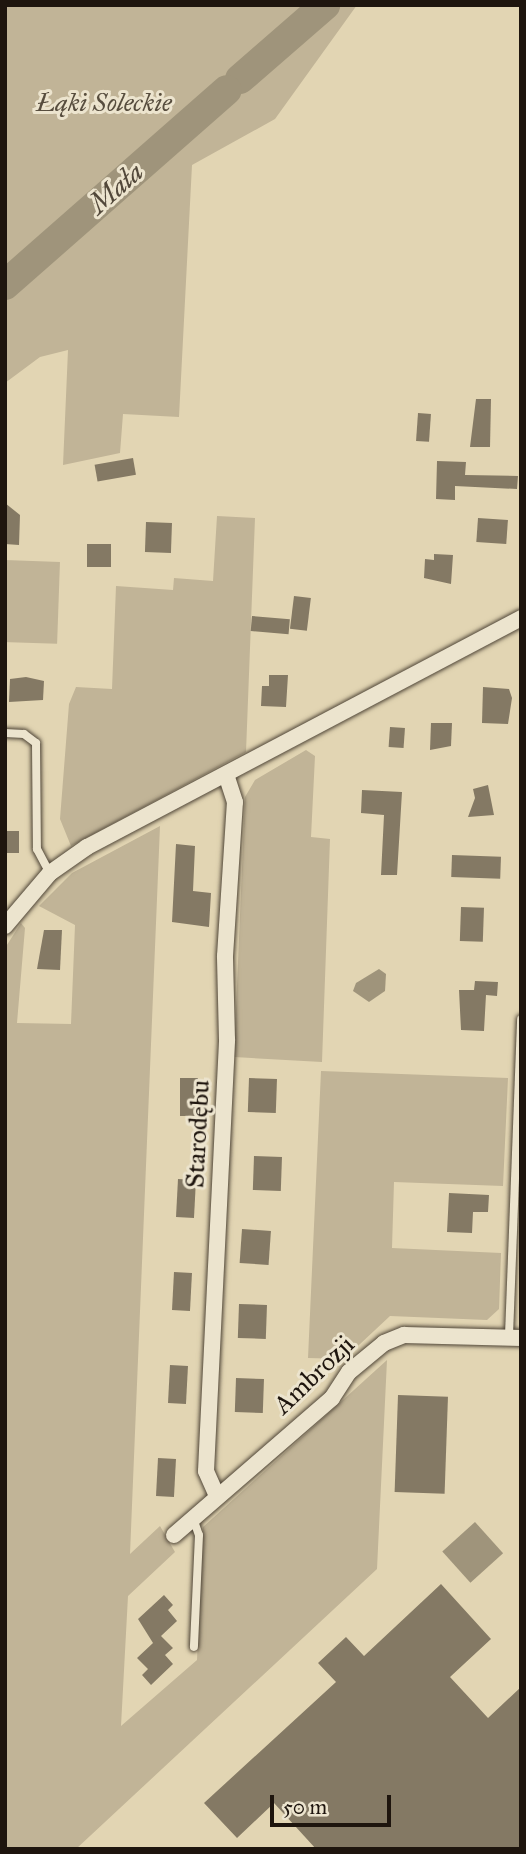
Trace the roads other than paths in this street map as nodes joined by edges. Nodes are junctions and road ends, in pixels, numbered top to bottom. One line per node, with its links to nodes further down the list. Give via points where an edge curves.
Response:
1 (521, 618): 3 (street)
2 (5, 733): 4 (lane, via 24,734 36,743 37,849)
3 (226, 774): 4 (street, via 87,847); 8 (street, Starodębu, via 235,802 206,1471)
4 (50, 873): 5 (street)
5 (5, 926)
6 (521, 1019): 7 (lane)
7 (515, 1336): 8 (street, Ambrozji, via 485,1340 404,1335 384,1343 349,1372 332,1398)
8 (217, 1496): 9 (street, Ambrozji)
9 (192, 1518): 10 (street, Ambrozji); 11 (lane, via 199,1535)
10 (174, 1535)
11 (194, 1647)

